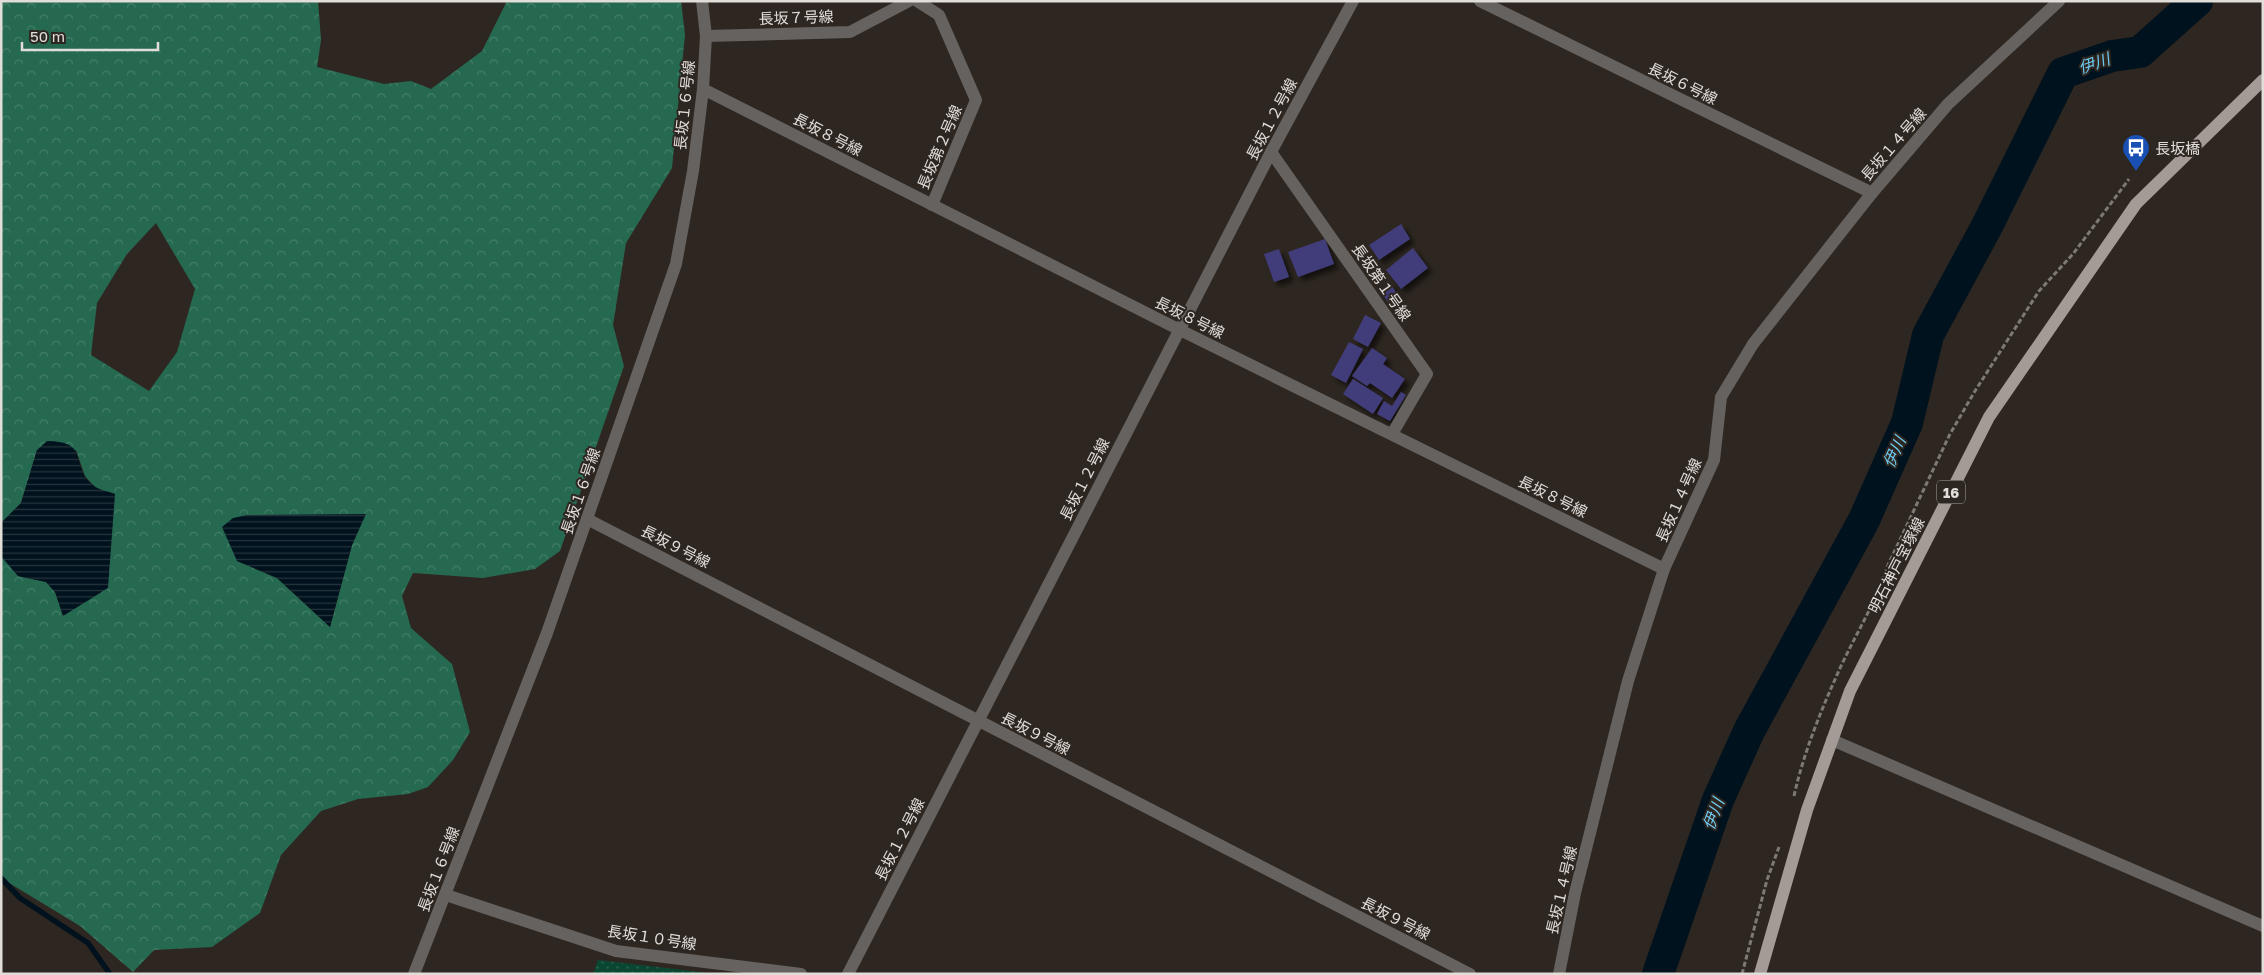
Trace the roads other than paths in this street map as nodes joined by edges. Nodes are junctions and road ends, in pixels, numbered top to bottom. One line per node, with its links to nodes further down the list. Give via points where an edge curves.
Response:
1 (702, 1): 7 (street, 長坂１６号線)
2 (909, 1): 7 (street, 長坂７号線, via 850,32)
3 (917, 1): 12 (street, 長坂第２号線, via 939,15 976,100)
4 (1353, 1): 10 (street, 長坂１２号線)
5 (1480, 1): 11 (street, 長坂６号線)
6 (2059, 1): 11 (street, 長坂１４号線, via 1948,104)
7 (706, 36): 9 (street, 長坂１６号線)
8 (2263, 80): 18 (main road, 明石神戸宝塚線 / 16, via 2136,204 1990,417 1850,691)
9 (703, 89): 12 (street, 長坂８号線); 15 (street, 長坂１６号線, via 693,171 676,264)
10 (1272, 152): 13 (street, 長坂１２号線); 14 (street, 長坂第１号線, via 1427,374)
11 (1872, 193): 16 (street, 長坂１４号線, via 1753,344 1721,397 1714,460)
12 (932, 204): 13 (street, 長坂８号線)
13 (1180, 330): 14 (street, 長坂８号線); 17 (street, 長坂１２号線)
14 (1392, 434): 16 (street, 長坂８号線)
15 (587, 519): 17 (street, 長坂９号線); 19 (street, 長坂１６号線)
16 (1664, 569): 25 (street, 長坂１４号線, via 1628,681 1575,893)
17 (978, 721): 23 (street, 長坂１２号線); 24 (street, 長坂９号線)
18 (1832, 740): 20 (street); 26 (main road, 明石神戸宝塚線 / 16, via 1807,810)
19 (446, 895): 21 (street, 長坂１６号線); 22 (street, 長坂１０号線, via 616,951)
20 (2263, 926)
21 (414, 974)
22 (801, 974)
23 (848, 974)
24 (1470, 974)
25 (1559, 974)
26 (1760, 974)

